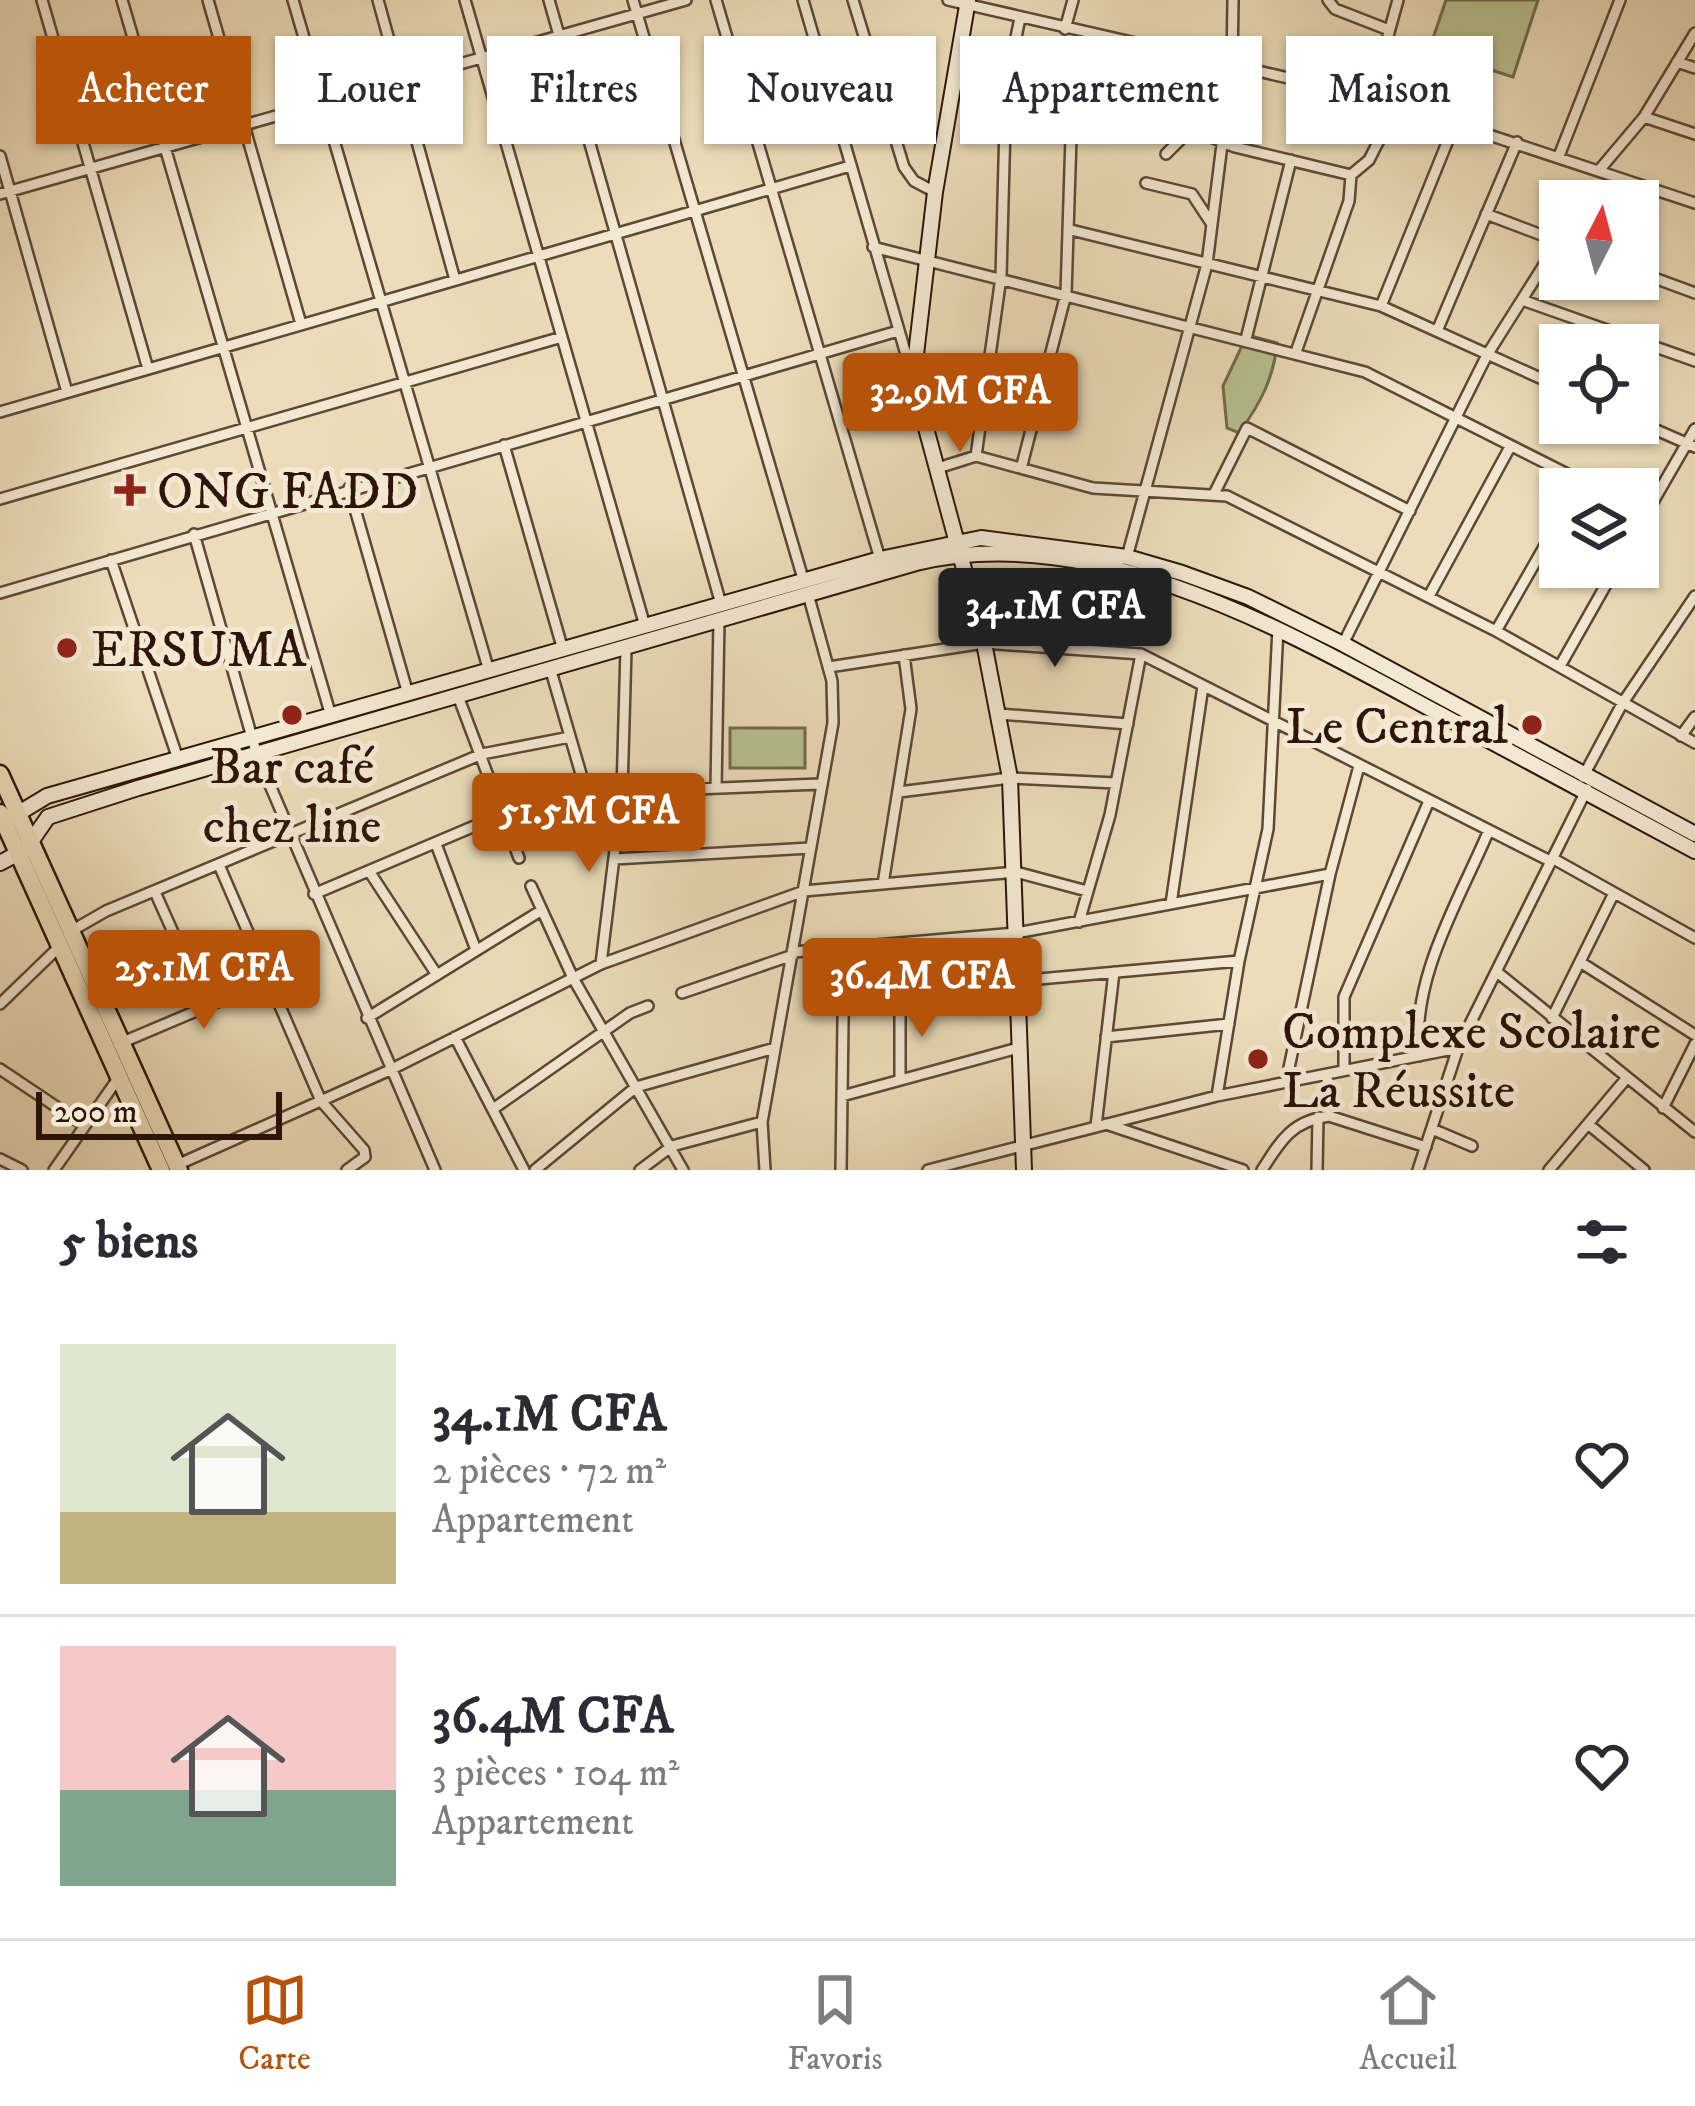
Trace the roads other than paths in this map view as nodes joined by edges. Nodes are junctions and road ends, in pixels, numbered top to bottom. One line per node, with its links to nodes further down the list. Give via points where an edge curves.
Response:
1 (42, 0): 57 (street)
2 (122, 0): 50 (street)
3 (208, 0): 27 (street)
4 (293, 0): 28 (street)
5 (377, 0): 29 (street)
6 (465, 0): 33 (street)
7 (549, 0): 26 (street)
8 (633, 0): 20 (street)
9 (686, 0): 20 (street)
10 (716, 0): 60 (street)
11 (803, 0): 55 (street)
12 (854, 0): 61 (street, via 904,167)
13 (948, 0): 19 (street)
14 (1072, 0): 22 (street)
15 (1232, 0): 31 (street)
16 (1328, 0): 23 (street)
17 (1398, 0): 23 (street)
18 (1620, 0): 53 (street)
19 (967, 3): 21 (street); 61 (main road)
20 (637, 14): 26 (street); 64 (street)
21 (1020, 18): 22 (street); 74 (street, via 1005,95)
22 (1065, 29): 25 (street)
23 (1389, 30): 32 (street)
24 (1695, 33): 35 (street)
25 (1088, 34): 30 (street); 67 (street, via 1072,106)
26 (560, 35): 33 (street); 68 (street)
27 (218, 36)
28 (303, 36)
29 (387, 36)
30 (1097, 36)
31 (1232, 36)
32 (1387, 36)
33 (482, 57): 34 (street); 71 (street)
34 (463, 62)
35 (1677, 62): 36 (street); 37 (street)
36 (1695, 68)
37 (1644, 117): 38 (street); 56 (street)
38 (1695, 134)
39 (1493, 135): 40 (street)
40 (1517, 142): 53 (street); 65 (street)
41 (178, 144): 50 (street)
42 (250, 144): 85 (street)
43 (334, 144): 83 (street)
44 (418, 144): 77 (street)
45 (1173, 144): 51 (street)
46 (1220, 144): 66 (street)
47 (1228, 144): 54 (street)
48 (1378, 144): 58 (street)
49 (1447, 144): 84 (street)
50 (165, 148): 57 (street); 91 (street)
51 (1166, 154)
52 (0, 156): 62 (street)
53 (1559, 156): 56 (street)
54 (1292, 160): 58 (street); 75 (street)
55 (850, 166): 60 (street); 70 (street)
56 (1601, 168): 63 (street)
57 (90, 169): 62 (street); 96 (street)
58 (1351, 175): 79 (street)
59 (1146, 183): 66 (street, via 1192,194)
60 (773, 188): 64 (street); 93 (street)
61 (935, 192): 72 (main road)
62 (5, 193): 101 (street)
63 (1695, 203)
64 (693, 211): 68 (street); 97 (street)
65 (1486, 214): 69 (street); 88 (street)
66 (1211, 223): 73 (street)
67 (1071, 230): 73 (street); 81 (street)
68 (616, 234): 71 (street); 102 (street)
69 (1539, 234)
70 (873, 247): 72 (street); 87 (street)
71 (539, 256): 77 (street); 89 (street)
72 (928, 257): 74 (street); 99 (main road)
73 (1207, 264): 75 (street); 86 (street)
74 (1001, 277): 81 (street); 112 (street)
75 (1262, 277): 79 (street); 90 (street)
76 (1539, 277): 82 (street)
77 (455, 280): 83 (street)
78 (1659, 280): 80 (street)
79 (1317, 291): 84 (street); 92 (street)
80 (1695, 293)
81 (1066, 294): 86 (street); 113 (street)
82 (1525, 301): 94 (street); 95 (street)
83 (379, 302): 85 (street); 100 (street)
84 (1381, 306): 88 (street)
85 (302, 324): 91 (street)
86 (1190, 325): 90 (street); 119 (street)
87 (898, 331): 93 (street); 99 (street)
88 (1437, 331): 94 (street)
89 (562, 337): 100 (street); 105 (street)
90 (1246, 339): 92 (street)
91 (223, 347): 96 (street); 106 (street)
92 (1296, 352): 104 (street, via 1365,372)
93 (820, 354): 97 (street); 128 (street)
94 (1486, 355): 98 (street); 104 (street)
95 (1695, 361)
96 (148, 369): 101 (street)
97 (741, 376): 102 (street); 131 (street)
98 (1539, 378)
99 (913, 380): 115 (main road)
100 (401, 383): 106 (street); 114 (street)
101 (67, 392): 103 (street)
102 (664, 400): 105 (street); 136 (street)
103 (0, 412)
104 (1456, 416): 111 (street); 123 (street)
105 (586, 420): 109 (street); 137 (street)
106 (246, 428): 121 (street); 122 (street)
107 (1695, 429): 110 (street)
108 (1659, 431): 110 (street)
109 (504, 445): 114 (street); 143 (street)
110 (1691, 445): 118 (street)
111 (1510, 447): 116 (street); 134 (street)
112 (976, 456): 113 (street); 115 (street)
113 (1022, 465): 119 (street, via 1076,485)
114 (427, 467): 117 (street); 148 (street)
115 (938, 468): 125 (main road)
116 (1547, 468)
117 (349, 488): 122 (street); 151 (street)
118 (1659, 488)
119 (1142, 492): 120 (street); 127 (street)
120 (1214, 494): 123 (street, via 1247,428); 130 (street)
121 (0, 499)
122 (271, 511): 124 (street); 155 (street)
123 (1410, 512): 130 (street)
124 (194, 534): 129 (street); 161 (street)
125 (957, 549): 127 (main road, via 1010,540); 128 (main road); 131 (main road); 138 (main road, via 1121,572); 140 (main road)
126 (1539, 555): 139 (street)
127 (1127, 557): 141 (main road, via 1248,597)
128 (880, 559): 131 (main road)
129 (111, 560): 133 (street); 165 (street)
130 (1382, 571): 134 (street); 141 (street)
131 (806, 588): 136 (main road); 147 (street)
132 (1604, 588): 146 (street)
133 (0, 593)
134 (1429, 596): 139 (street)
135 (1695, 596): 153 (street)
136 (720, 612): 137 (main road); 142 (main road); 172 (street)
137 (645, 626): 143 (main road)
138 (1278, 628): 157 (street); 170 (main road)
139 (1496, 631): 146 (street)
140 (984, 643): 144 (street); 145 (street); 154 (main road)
141 (1343, 644): 170 (main road)
142 (626, 649): 149 (main road); 173 (street)
143 (563, 650): 148 (main road)
144 (1142, 654): 150 (street); 158 (street)
145 (904, 656): 147 (street); 174 (street, via 911,709)
146 (1560, 666): 153 (street)
147 (829, 667): 171 (street, via 835,703)
148 (489, 670): 151 (main road)
149 (551, 671): 152 (main road); 160 (street)
150 (1203, 686): 157 (street); 202 (street)
151 (408, 694): 155 (main road)
152 (458, 696): 163 (street); 164 (main road)
153 (1622, 704): 159 (street); 170 (street)
154 (999, 714): 158 (street); 168 (main road)
155 (331, 716): 161 (main road)
156 (1695, 717): 159 (street)
157 (1273, 722): 166 (street); 196 (street)
158 (1127, 724): 169 (street)
159 (1682, 736): 162 (street)
160 (570, 737): 163 (street); 175 (street)
161 (251, 738): 164 (street); 165 (main road)
162 (1695, 743)
163 (482, 754): 177 (street); 180 (street)
164 (257, 755): 180 (street); 183 (main road, via 48,817)
165 (178, 759): 178 (main road, via 47,796)
166 (1359, 766): 176 (street); 193 (street)
167 (0, 774): 178 (highway)
168 (1010, 778): 169 (street); 174 (street); 192 (main road)
169 (1116, 783): 198 (street)
170 (1585, 783): 181 (main road); 185 (main road); 188 (street)
171 (820, 784): 172 (street); 184 (street)
172 (716, 788): 173 (street)
173 (622, 792): 175 (street); 187 (street)
174 (899, 792): 194 (street)
175 (588, 798): 177 (street)
176 (1430, 801): 179 (street); 241 (street, via 1344,998)
177 (503, 814): 182 (street); 186 (street)
178 (6, 820): 183 (highway)
179 (1489, 830): 188 (street); 238 (street, via 1418,1005)
180 (288, 834): 190 (street); 201 (street)
181 (1695, 834)
182 (436, 844): 191 (street); 210 (street)
183 (26, 848): 189 (main road); 205 (highway); 208 (highway)
184 (810, 848): 187 (street); 197 (street)
185 (1695, 851)
186 (519, 858)
187 (614, 859): 214 (street)
188 (1551, 859): 200 (street); 216 (street)
189 (0, 863)
190 (219, 865): 199 (street); 220 (street)
191 (369, 871): 201 (street); 217 (street)
192 (1016, 872): 194 (street); 198 (street); 206 (main road)
193 (1330, 874): 196 (street); 246 (street)
194 (883, 884): 197 (street)
195 (531, 886): 203 (street)
196 (1257, 888): 202 (street); 212 (street)
197 (804, 891): 211 (street); 214 (street)
198 (1087, 891): 204 (street)
199 (155, 892): 205 (street); 224 (street)
200 (1614, 893): 207 (street); 213 (street)
201 (314, 894): 226 (street)
202 (1171, 904): 204 (street)
203 (542, 910): 210 (street); 218 (street)
204 (1079, 922): 206 (street)
205 (73, 930): 233 (highway)
206 (1016, 933): 209 (street); 219 (main road)
207 (1695, 938)
208 (59, 947): 223 (street); 243 (highway)
209 (844, 947): 211 (street); 248 (street)
210 (476, 950): 217 (street)
211 (794, 953): 221 (street); 235 (street)
212 (1239, 961): 215 (street); 228 (street)
213 (1580, 962): 227 (street); 230 (street)
214 (602, 964): 218 (street)
215 (1114, 972): 219 (street); 232 (street)
216 (1497, 972): 227 (street); 237 (street)
217 (436, 975): 226 (street)
218 (573, 979): 229 (street); 231 (street)
219 (1017, 980): 236 (main road)
220 (267, 981): 224 (street); 250 (street)
221 (682, 993)
222 (900, 1000): 244 (street)
223 (0, 1004)
224 (206, 1006): 233 (street)
225 (648, 1006): 229 (street)
226 (367, 1018): 240 (street)
227 (1552, 1018): 245 (street)
228 (1228, 1024): 232 (street); 249 (street)
229 (602, 1032): 247 (street); 252 (street)
230 (1695, 1034)
231 (455, 1037): 240 (street); 252 (street)
232 (1106, 1037): 257 (street)
233 (123, 1042): 267 (highway)
234 (1695, 1044): 251 (street)
235 (775, 1048): 247 (street); 254 (street)
236 (1018, 1048): 244 (street); 260 (main road)
237 (1458, 1048): 238 (street); 258 (street)
238 (1419, 1056): 241 (street)
239 (0, 1070): 255 (street)
240 (390, 1070): 250 (street); 265 (street)
241 (1345, 1070): 242 (street)
242 (1327, 1074): 246 (street); 253 (street)
243 (119, 1077): 255 (street); 267 (highway)
244 (900, 1080): 248 (street)
245 (1625, 1080): 251 (street); 256 (street)
246 (1286, 1082): 249 (street)
247 (636, 1087): 261 (street); 275 (street)
248 (842, 1096): 279 (street)
249 (1217, 1096): 257 (street)
250 (321, 1101): 267 (street); 271 (street, via 364,1150)
251 (1663, 1108): 259 (street)
252 (493, 1109): 274 (street)
253 (1323, 1117): 262 (street); 283 (street, via 1289,1130); 284 (street)
254 (762, 1122): 261 (street); 278 (street)
255 (82, 1124): 270 (street)
256 (1588, 1124): 286 (street); 287 (street)
257 (1101, 1125): 260 (street); 282 (street)
258 (1432, 1129): 262 (street); 263 (street)
259 (1695, 1132)
260 (1022, 1145): 264 (street); 268 (main road)
261 (672, 1146): 276 (street); 277 (street)
262 (1426, 1147): 285 (street)
263 (1472, 1147)
264 (976, 1154): 280 (street); 281 (street)
265 (427, 1156): 272 (street); 273 (street)
266 (0, 1159): 269 (street)
267 (172, 1168)
268 (1028, 1168)
269 (22, 1170)
270 (54, 1170)
271 (347, 1170)
272 (418, 1170)
273 (435, 1170)
274 (524, 1170)
275 (535, 1170)
276 (640, 1170)
277 (683, 1170)
278 (765, 1170)
279 (842, 1170)
280 (928, 1170)
281 (969, 1170)
282 (1243, 1170)
283 (1262, 1170)
284 (1317, 1170)
285 (1418, 1170)
286 (1550, 1170)
287 (1644, 1170)

